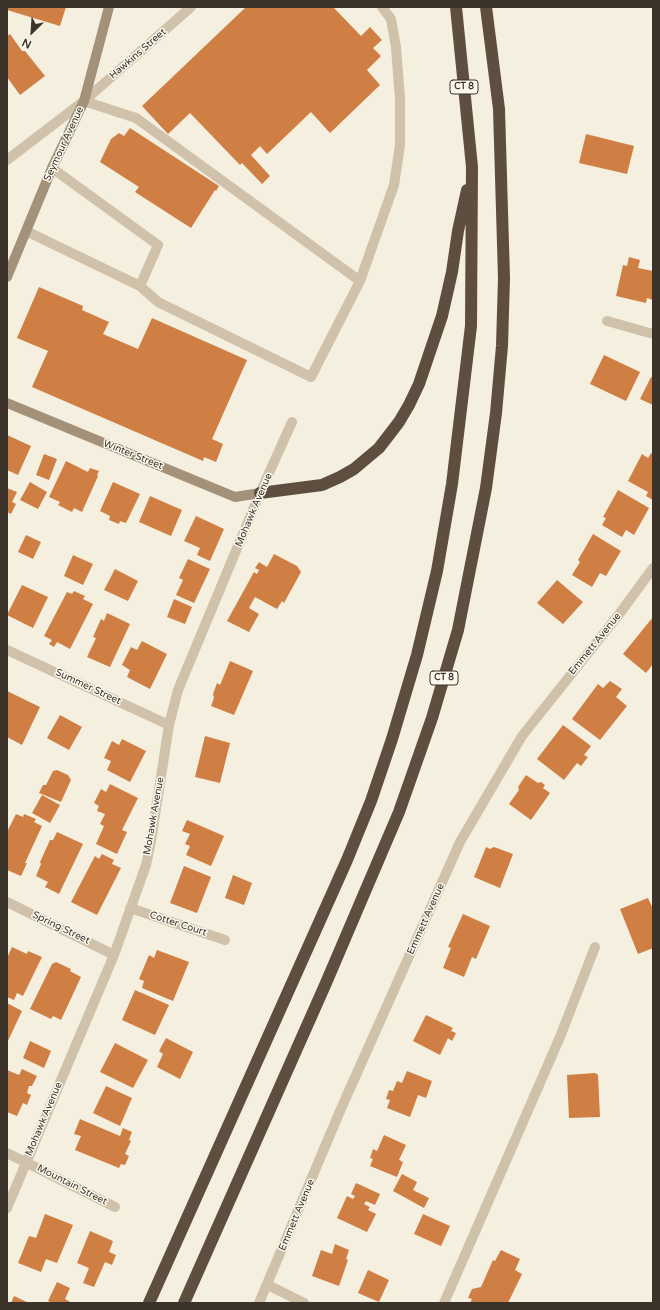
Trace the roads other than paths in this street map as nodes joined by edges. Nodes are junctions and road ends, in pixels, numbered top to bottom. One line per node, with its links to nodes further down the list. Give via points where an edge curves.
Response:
1 (109, 7): 6 (main road, Seymour Avenue)
2 (191, 7): 6 (street, Hawkins Street)
3 (382, 7): 12 (street, via 391,19 396,47 400,145 394,185)
4 (456, 7): 8 (highway, CT 8)
5 (486, 7): 33 (highway, CT 8, via 499,109 504,278 502,346 486,488 458,630 432,718 399,812)
6 (84, 101): 7 (street, Hawkins Street); 9 (main road, Seymour Avenue); 12 (street, via 136,118)
7 (7, 160)
8 (472, 167): 18 (highway, via 442,316 419,384 399,422 379,448 340,477 322,485); 32 (highway, CT 8, via 471,326 452,484 437,570 418,655 371,801 347,860)
9 (52, 168): 10 (main road, Seymour Avenue); 13 (street, via 158,245)
10 (26, 231): 11 (main road, Seymour Avenue); 13 (street)
11 (7, 277)
12 (360, 281): 13 (street, via 311,377 158,302)
13 (140, 286)
14 (607, 321): 15 (street)
15 (653, 334)
16 (7, 403): 18 (main road, Winter Street, via 235,497)
17 (292, 422): 18 (street, Mohawk Avenue)
18 (260, 494): 21 (street, Mohawk Avenue, via 178,690)
19 (653, 568): 31 (street, Emmett Avenue, via 522,736 460,842 340,1111)
20 (7, 650): 21 (street, Summer Street)
21 (169, 725): 23 (street, Mohawk Avenue, via 150,847)
22 (7, 902): 26 (street, Spring Street)
23 (130, 908): 24 (street, Cotter Court); 26 (street, Mohawk Avenue)
24 (225, 940)
25 (595, 947): 36 (street, via 560,1038)
26 (114, 955): 28 (street, Mohawk Avenue)
27 (7, 1153): 28 (street, Mountain Street)
28 (25, 1162): 29 (street, Mountain Street); 30 (street, Mohawk Avenue)
29 (115, 1207)
30 (7, 1208)
31 (268, 1285): 34 (street, Emmett Avenue); 35 (street)
32 (149, 1303)
33 (184, 1303)
34 (260, 1303)
35 (304, 1303)
36 (444, 1303)

